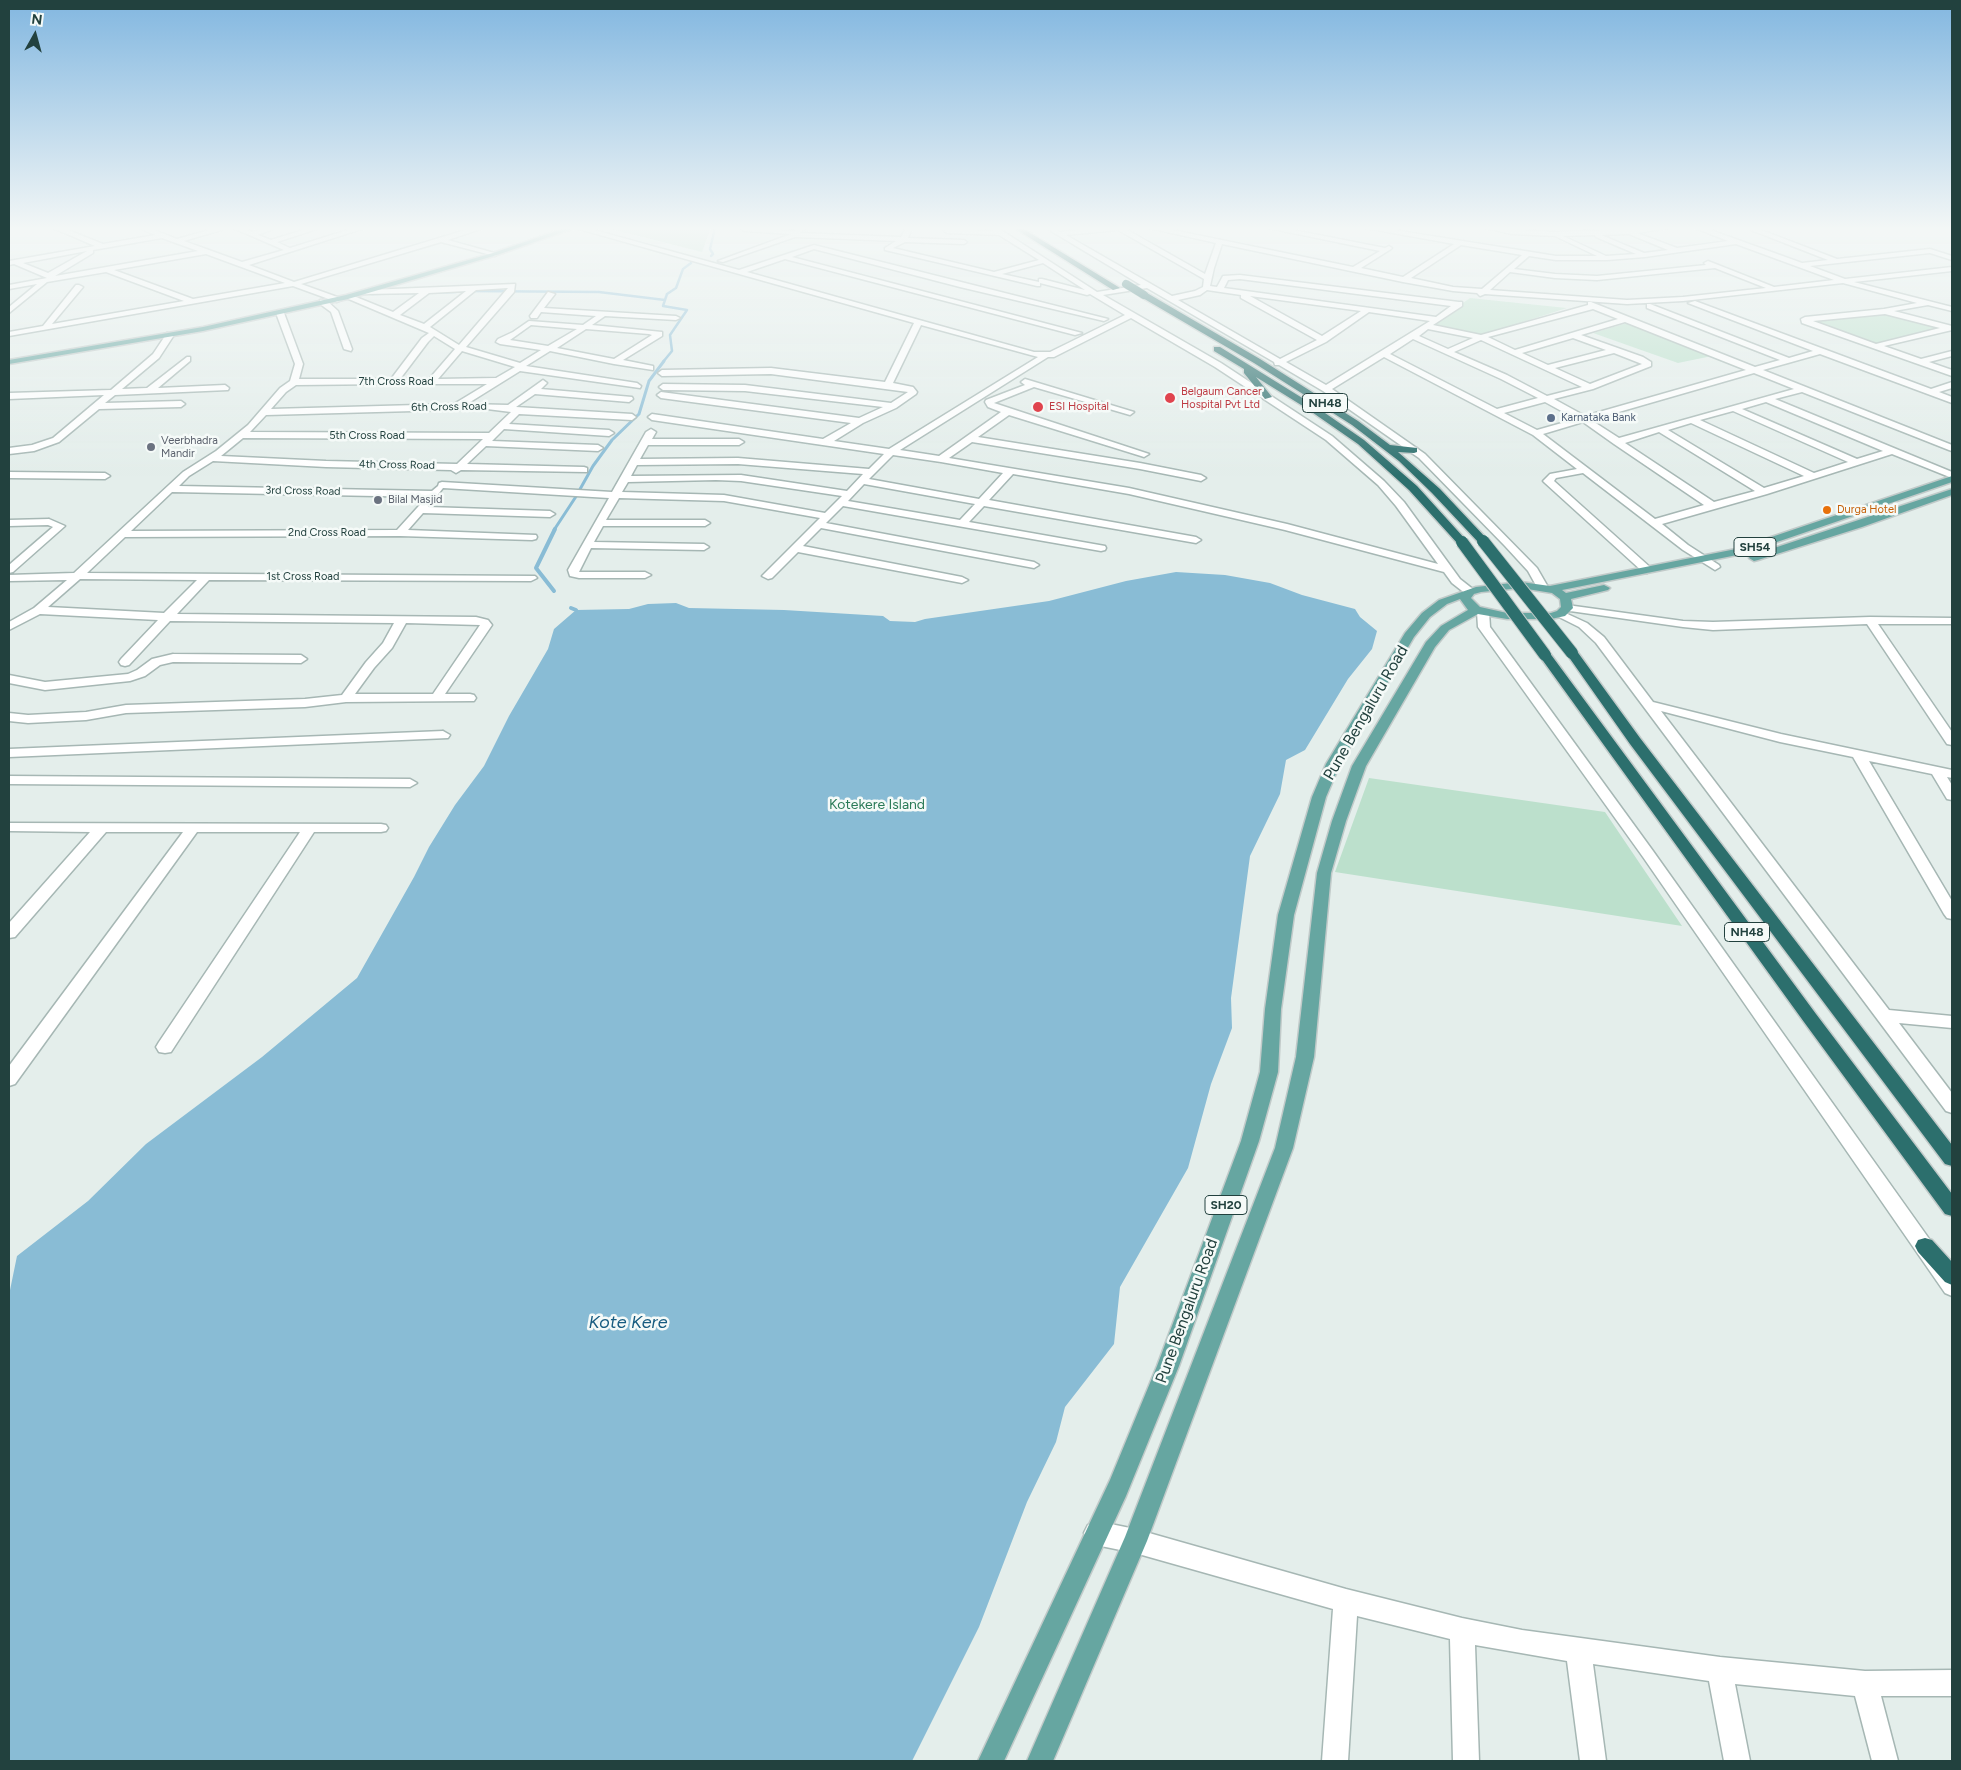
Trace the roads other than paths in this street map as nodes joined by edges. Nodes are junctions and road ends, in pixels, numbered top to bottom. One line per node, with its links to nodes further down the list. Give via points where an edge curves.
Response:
1 (539, 310): 39 (street)
2 (59, 311): 42 (street)
3 (149, 311): 42 (street)
4 (275, 311): 66 (main road)
5 (289, 311): 30 (main road)
6 (334, 311): 57 (street)
7 (380, 311): 33 (street)
8 (400, 311): 33 (street)
9 (446, 311): 43 (street)
10 (493, 311): 55 (street)
11 (549, 311): 31 (street)
12 (880, 311): 38 (street)
13 (898, 311): 45 (street, via 1032,348 1048,347)
14 (991, 311): 45 (street)
15 (1065, 311): 37 (street)
16 (1121, 311): 37 (street)
17 (1123, 311): 32 (street)
18 (1153, 311): 72 (highway, NH48)
19 (1170, 311): 135 (highway, NH48, bridge, via 1321,400)
20 (1190, 311): 73 (street)
21 (1270, 311): 52 (street)
22 (1367, 311): 52 (street)
23 (1372, 311): 35 (street)
24 (1449, 311): 35 (street)
25 (1574, 311): 51 (street)
26 (1606, 311): 36 (street)
27 (1662, 311): 68 (street)
28 (1712, 311): 61 (street)
29 (1884, 311): 44 (street); 54 (street, via 1805,319 1808,323)
30 (280, 313): 49 (main road); 81 (street, via 299,364)
31 (603, 314): 34 (street); 41 (street)
32 (1132, 315): 65 (street); 101 (street)
33 (393, 316): 43 (street)
34 (676, 318)
35 (1435, 319): 40 (street)
36 (1626, 319): 48 (street); 77 (street)
37 (1104, 320): 45 (street)
38 (918, 321): 65 (street); 87 (street)
39 (529, 323): 41 (street); 53 (street)
40 (1425, 326): 50 (street); 51 (street)
41 (585, 327): 56 (street); 70 (street, via 658,334)
42 (44, 328): 46 (street)
43 (425, 328): 47 (street)
44 (1951, 329): 54 (street)
45 (1078, 333)
46 (9, 334)
47 (432, 334): 55 (street); 82 (street)
48 (1573, 334): 58 (street); 60 (street)
49 (170, 335): 69 (main road); 98 (street, via 156,356)
50 (1412, 336): 59 (street); 64 (street)
51 (1482, 337): 59 (street); 60 (street)
52 (1323, 340): 73 (street)
53 (502, 341): 56 (street); 63 (street)
54 (1876, 346): 71 (street)
55 (459, 348): 63 (street); 83 (street)
56 (552, 348): 70 (street); 74 (street)
57 (348, 349)
58 (1616, 350): 75 (street); 90 (street, via 1648,364)
59 (1449, 351): 102 (street)
60 (1516, 352): 75 (street)
61 (1821, 352): 68 (street); 97 (street)
62 (1952, 353): 71 (street)
63 (476, 354): 74 (street)
64 (1384, 354): 94 (street); 115 (street)
65 (1045, 356): 80 (street)
66 (9, 357)
67 (187, 359): 95 (street)
68 (1790, 361): 77 (street)
69 (9, 362)
70 (614, 362): 76 (street)
71 (1921, 362): 79 (street)
72 (1240, 363): 101 (highway); 243 (highway, NH48, bridge, via 1361,442 1413,488 1462,542)
73 (1278, 363): 94 (street)
74 (521, 367): 84 (street); 89 (street)
75 (1548, 367): 90 (street)
76 (650, 368)
77 (1756, 371): 93 (street); 118 (street)
78 (662, 373): 87 (street, via 771,371)
79 (1952, 373)
80 (1009, 378): 86 (street); 139 (street)
81 (294, 382): 82 (street, 7th Cross Road); 112 (street)
82 (393, 382): 83 (street, 7th Cross Road)
83 (432, 382): 84 (street, 7th Cross Road)
84 (498, 382): 109 (street)
85 (543, 383): 96 (street)
86 (1034, 384): 113 (street, via 989,402); 114 (street)
87 (888, 385): 108 (street, via 913,392)
88 (1952, 385): 97 (street)
89 (637, 386)
90 (1590, 387): 102 (street)
91 (225, 388): 95 (street)
92 (663, 388): 108 (street, via 752,389)
93 (1802, 389): 104 (street); 136 (street)
94 (1326, 390): 137 (street)
95 (149, 391): 98 (street)
96 (533, 391): 103 (street); 111 (street)
97 (1930, 392): 105 (street)
98 (110, 393): 100 (street); 107 (street)
99 (657, 395): 120 (street)
100 (9, 396)
101 (1268, 398): 193 (street, via 1329,438 1380,483 1400,504)
102 (1546, 398): 115 (street); 118 (street)
103 (630, 399)
104 (1766, 399): 110 (street); 140 (street)
105 (1952, 400)
106 (181, 404): 107 (street)
107 (96, 406): 138 (street, via 56,440 34,448)
108 (893, 406): 120 (street)
109 (456, 407): 111 (street, 6th Cross Road); 112 (street, 6th Cross Road)
110 (1733, 408): 119 (street); 145 (street)
111 (514, 409): 116 (street, 6th Cross Road); 121 (street)
112 (266, 412): 126 (street)
113 (1008, 412): 128 (street); 141 (street)
114 (1130, 412)
115 (1497, 412): 125 (street)
116 (632, 417)
117 (652, 418): 131 (street)
118 (1584, 419): 125 (street); 132 (street)
119 (1692, 420): 122 (street); 154 (street)
120 (860, 421): 131 (street)
121 (502, 426): 124 (street); 127 (street)
122 (1660, 429): 132 (street); 163 (street)
123 (651, 432): 129 (street)
124 (609, 433)
125 (1536, 433): 149 (street)
126 (241, 435): 127 (street, 5th Cross Road); 142 (street)
127 (492, 436): 133 (street)
128 (971, 439): 143 (street); 156 (street)
129 (646, 442): 130 (street); 144 (street)
130 (740, 442)
131 (825, 442): 139 (street)
132 (1617, 442): 169 (street)
133 (484, 443): 134 (street); 147 (street)
134 (598, 448)
135 (1389, 448): 137 (highway); 240 (highway, NH48, bridge, via 1483,541)
136 (1952, 448)
137 (1414, 450): 202 (street, via 1509,544)
138 (9, 451)
139 (892, 451): 143 (street); 151 (street)
140 (1892, 451): 145 (street); 155 (street)
141 (1144, 454)
142 (210, 458): 147 (street, 4th Cross Road); 159 (street)
143 (941, 459): 150 (street)
144 (635, 462): 146 (street, via 720,460); 157 (street)
145 (1856, 462): 154 (street)
146 (786, 464): 151 (street); 162 (street)
147 (460, 466): 148 (street, 4th Cross Road); 160 (street)
148 (584, 470)
149 (1585, 470): 176 (street); 194 (street, via 1553,476 1548,481)
150 (1010, 471): 167 (street); 193 (street, via 1186,502)
151 (870, 472): 158 (street)
152 (9, 475): 153 (street)
153 (105, 476)
154 (1813, 476): 163 (street)
155 (1952, 477): 161 (main road, SH54)
156 (1200, 478)
157 (625, 479): 162 (street, via 742,478); 166 (street)
158 (862, 481): 164 (street); 167 (street)
159 (170, 489): 160 (street, 3rd Cross Road); 180 (street)
160 (438, 489): 166 (street, 3rd Cross Road); 170 (street)
161 (1925, 489): 165 (main road); 182 (main road, SH54)
162 (760, 492): 164 (street); 166 (street, 3rd Cross Road, via 724,498); 172 (street)
163 (1763, 492): 169 (street)
164 (849, 494): 168 (street)
165 (1947, 494): 185 (main road, SH54)
166 (616, 495): 174 (street)
167 (982, 502): 177 (street); 183 (street)
168 (840, 503): 172 (street); 177 (street)
169 (1712, 506): 176 (street)
170 (420, 510): 171 (street); 179 (street)
171 (550, 514)
172 (827, 516): 178 (street)
173 (9, 522): 192 (street, via 50,522 60,526)
174 (600, 523): 175 (street); 184 (street)
175 (705, 523)
176 (1653, 523): 189 (street)
177 (962, 524): 188 (street)
178 (819, 525): 187 (street); 190 (street)
179 (400, 533): 180 (street, 2nd Cross Road); 181 (street, 2nd Cross Road)
180 (121, 534): 196 (street)
181 (532, 537)
182 (1778, 539): 185 (main road); 189 (main road, SH54)
183 (1196, 540)
184 (587, 545): 186 (street); 195 (street, via 574,574)
185 (1793, 546): 191 (main road, SH54)
186 (704, 547)
187 (796, 548): 197 (street); 201 (street)
188 (1101, 548)
189 (1703, 560): 191 (street); 194 (main road, SH54)
190 (1034, 565)
191 (1715, 567): 204 (main road, SH54, via 1644,579)
192 (9, 570)
193 (1448, 570): 203 (street)
194 (1647, 570): 202 (main road, SH54)
195 (646, 575)
196 (75, 576): 198 (street, 1st Cross Road); 199 (street, 1st Cross Road); 205 (street)
197 (768, 576)
198 (206, 577): 200 (street, 1st Cross Road); 206 (street)
199 (9, 578)
200 (531, 578)
201 (962, 580)
202 (1546, 588): 203 (main road, via 1502,586); 204 (main road)
203 (1474, 602): 204 (main road, via 1521,617 1540,617); 244 (street, via 1484,627); 247 (main road, Pune Bengaluru Road / SH20, via 1443,602 1409,636 1333,764 1319,797 1286,915 1269,1072 1250,1141 1168,1366); 248 (main road, Pune Bengaluru Road / SH20, via 1430,645 1356,774 1339,821 1324,873 1306,1057 1284,1148)
204 (1564, 606): 208 (street, via 1705,626); 217 (street, via 1592,632)
205 (38, 610): 206 (street); 210 (street)
206 (167, 617): 207 (street); 212 (street)
207 (402, 620): 214 (street, via 476,620 486,626); 215 (street, via 388,644)
208 (1870, 620): 209 (street); 220 (street)
209 (1952, 621)
210 (9, 628)
211 (301, 659): 213 (street, via 164,659 130,677 45,686)
212 (125, 662)
213 (9, 678)
214 (437, 697): 215 (street); 216 (street)
215 (346, 698): 218 (street, via 305,704 126,709 86,716)
216 (470, 698)
217 (1647, 704): 222 (street); 235 (street)
218 (9, 717)
219 (443, 735): 221 (street)
220 (1952, 741)
221 (9, 753)
222 (1858, 754): 223 (street); 233 (street)
223 (1937, 771): 224 (street); 227 (street)
224 (1952, 774)
225 (9, 780): 226 (street)
226 (410, 783)
227 (1952, 796)
228 (9, 827): 229 (street)
229 (101, 828): 230 (street); 234 (street)
230 (193, 828): 232 (street); 238 (street)
231 (381, 828): 232 (street)
232 (309, 829): 237 (street)
233 (1952, 914)
234 (9, 933)
235 (1886, 1016): 236 (street); 239 (street)
236 (1952, 1022)
237 (165, 1047)
238 (9, 1079)
239 (1952, 1106)
240 (1933, 1133): 241 (highway); 242 (highway, NH48)
241 (1952, 1149)
242 (1952, 1159)
243 (1952, 1208)
244 (1925, 1246): 245 (highway); 246 (street)
245 (1952, 1276)
246 (1952, 1287)
247 (1096, 1533): 248 (street); 255 (main road, Pune Bengaluru Road / SH20)
248 (1135, 1541): 249 (street); 256 (main road, Pune Bengaluru Road / SH20)
249 (1346, 1601): 250 (street); 257 (street)
250 (1462, 1630): 251 (street); 258 (street)
251 (1578, 1649): 252 (street); 259 (street)
252 (1720, 1670): 254 (street); 260 (street)
253 (1952, 1682): 254 (street)
254 (1865, 1684): 261 (street)
255 (992, 1761)
256 (1040, 1761)
257 (1335, 1761)
258 (1466, 1761)
259 (1593, 1761)
260 (1737, 1761)
261 (1885, 1761)

